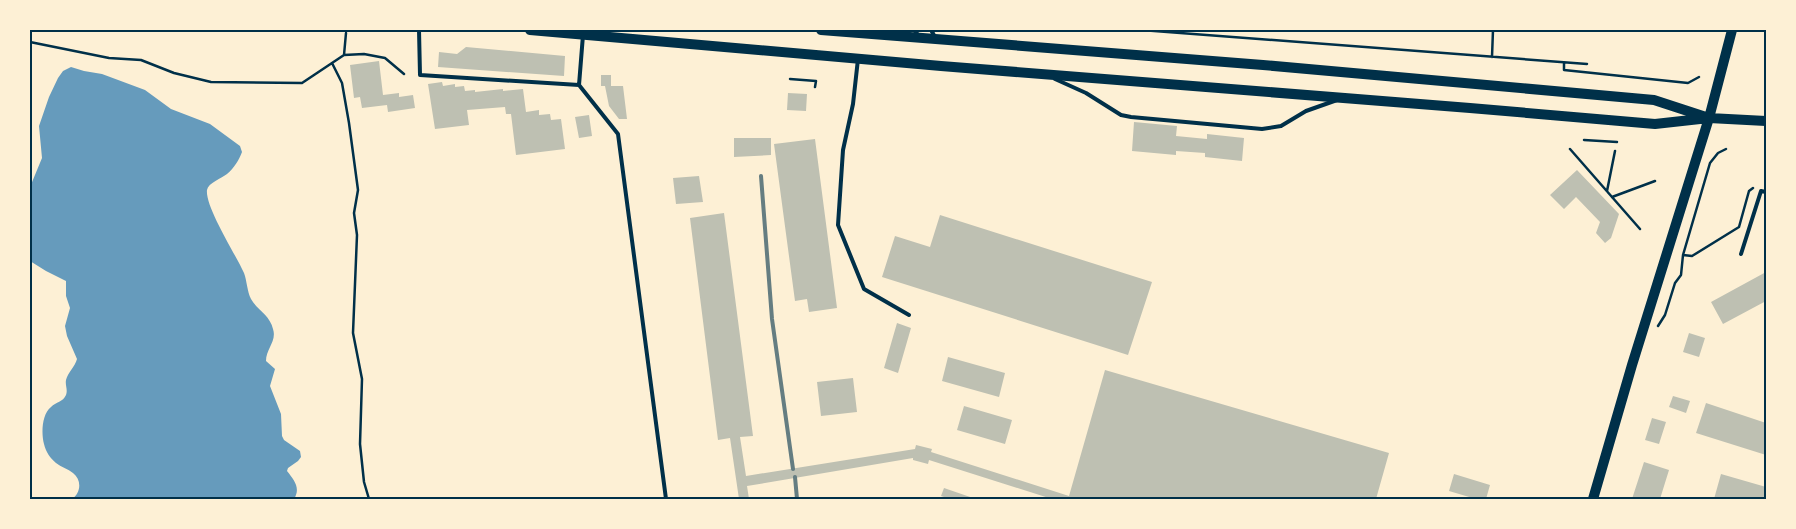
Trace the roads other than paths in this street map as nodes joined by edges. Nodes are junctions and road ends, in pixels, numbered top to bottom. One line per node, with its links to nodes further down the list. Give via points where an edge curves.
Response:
1 (419, 30): 10 (lane, via 420,74)
2 (530, 30): 6 (main road)
3 (821, 30): 5 (main road)
4 (1732, 30): 12 (main road)
5 (917, 34): 7 (main road)
6 (583, 35): 8 (main road); 10 (lane)
7 (933, 35): 12 (main road, via 1654,100)
8 (858, 58): 9 (main road); 16 (lane, via 843,150 838,225 864,289)
9 (1041, 73): 11 (main road); 11 (lane, via 1131,118 1262,129 1281,126 1306,111)
10 (579, 85): 17 (lane, via 618,134)
11 (1345, 98): 12 (main road, via 1656,124)
12 (1709, 118): 13 (main road); 18 (main road)
13 (1766, 120)
14 (1766, 192): 15 (lane, via 1761,191)
15 (1742, 254)
16 (909, 315)
17 (666, 499)
18 (1592, 499)

